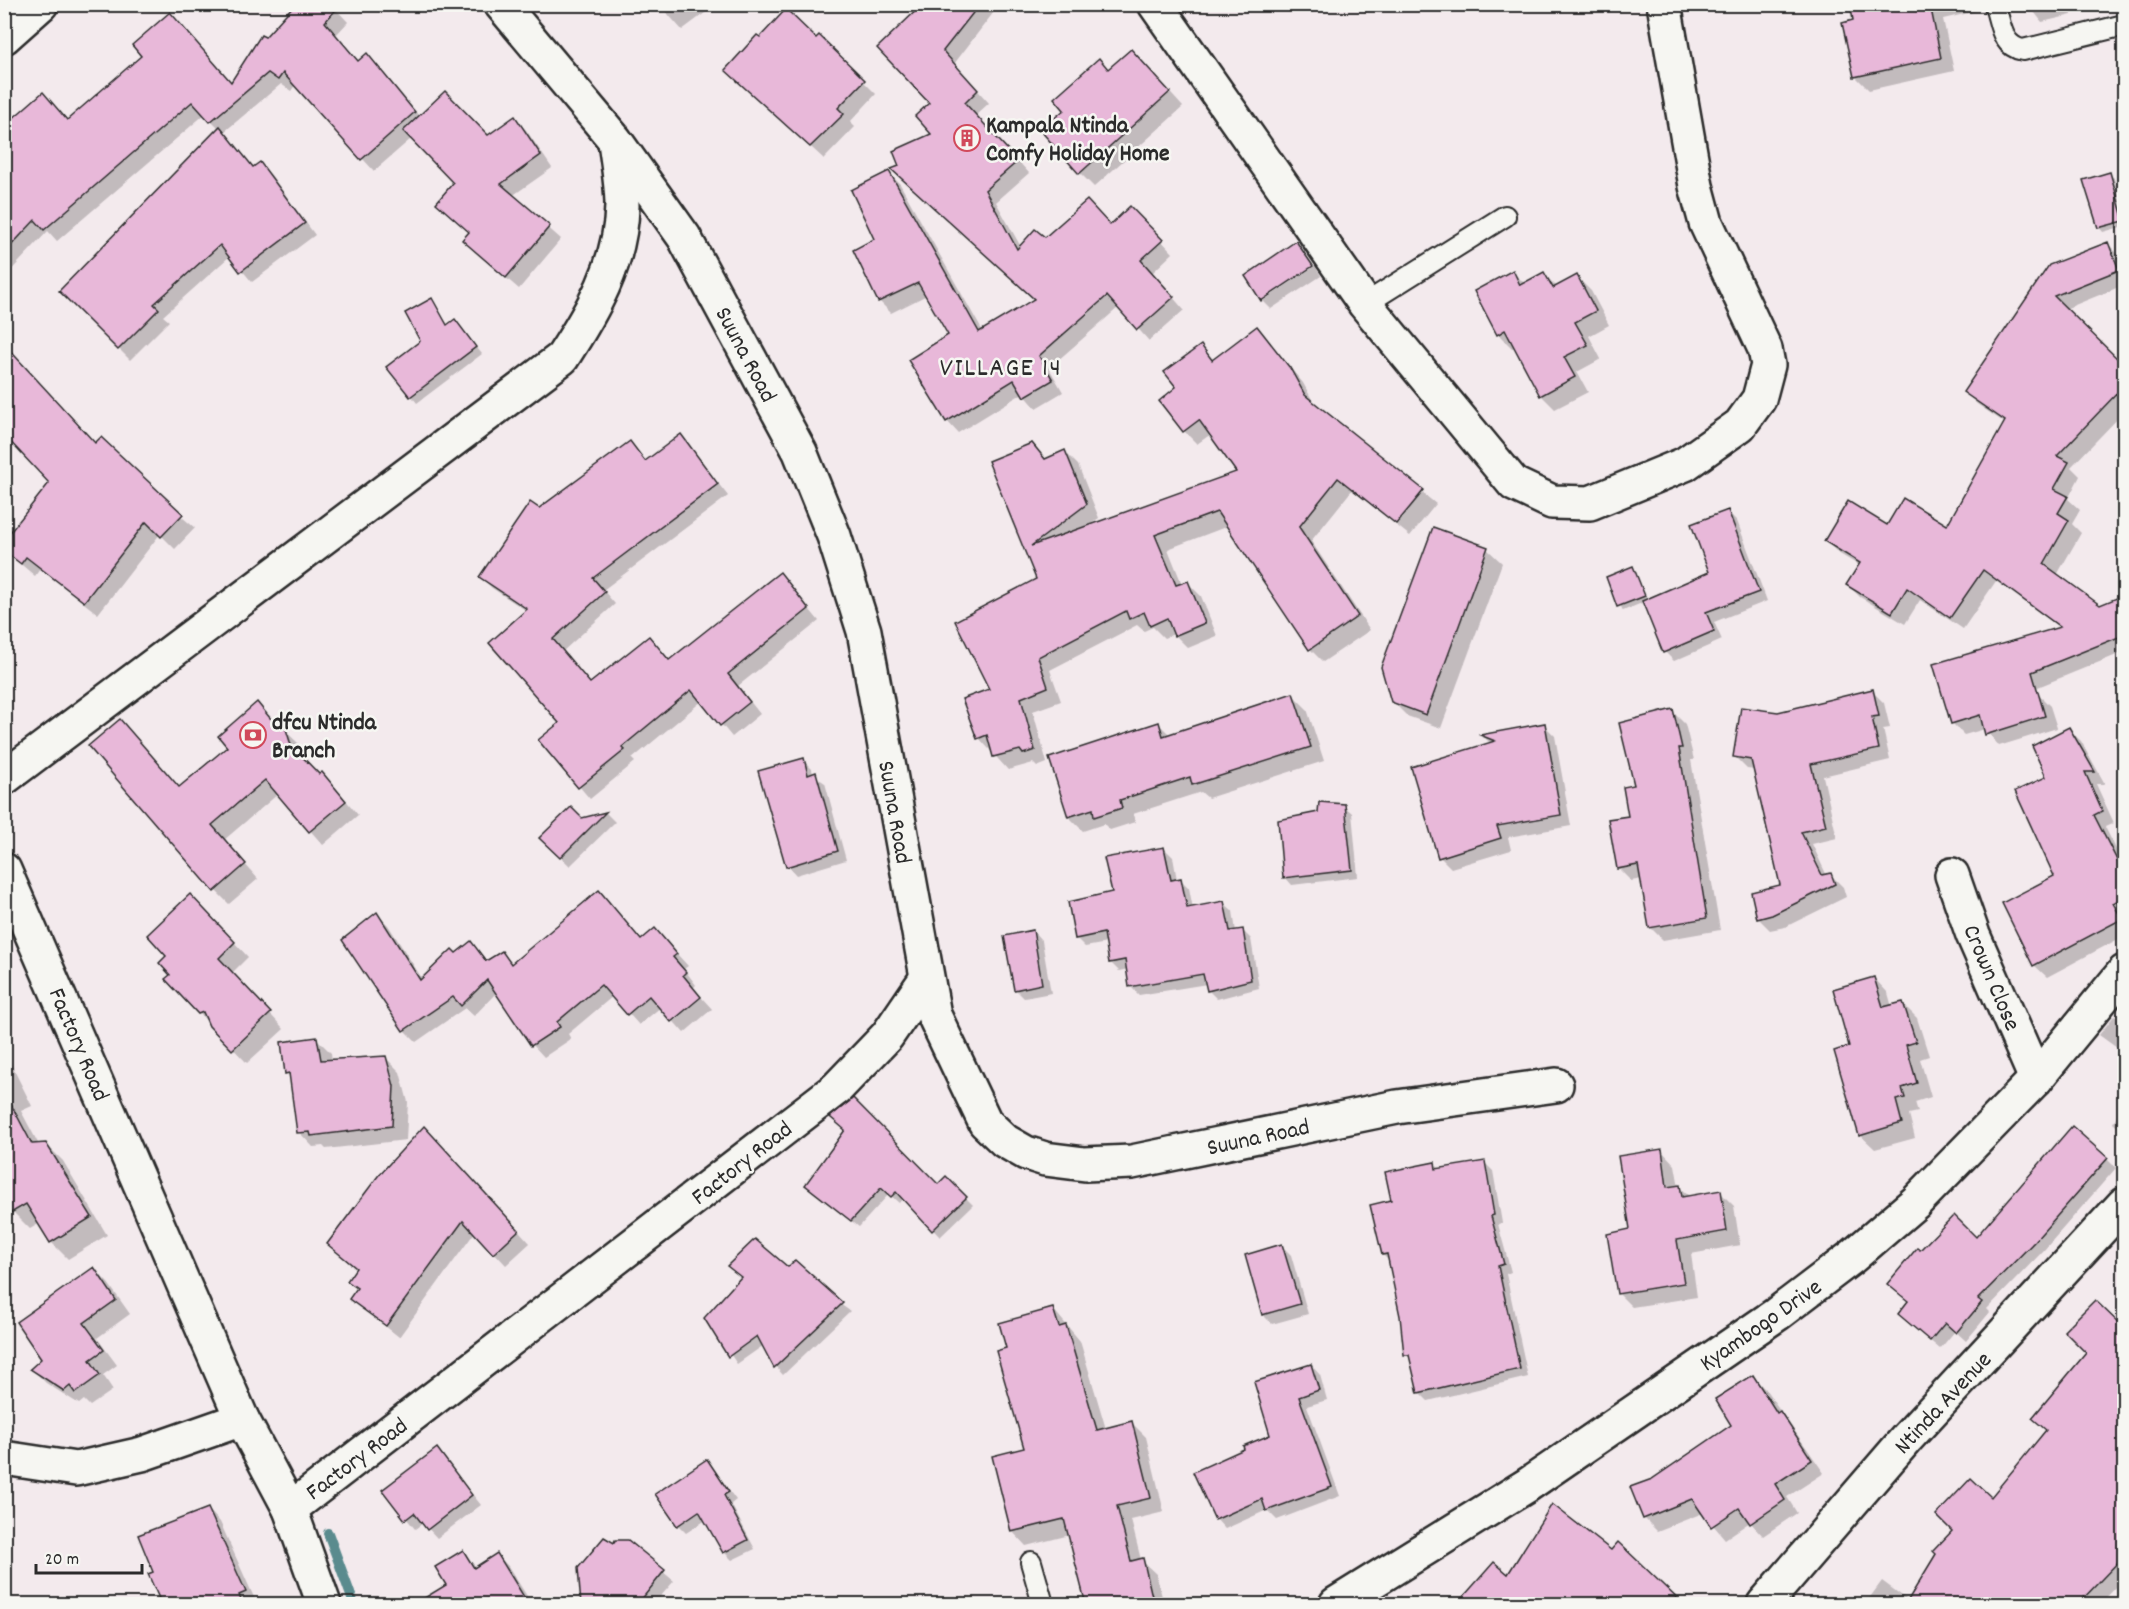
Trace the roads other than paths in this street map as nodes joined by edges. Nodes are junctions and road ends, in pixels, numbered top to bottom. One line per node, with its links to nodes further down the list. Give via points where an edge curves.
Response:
1 (41, 4): 7 (street)
2 (501, 4): 8 (street, Suuna Road)
3 (1155, 4): 10 (street)
4 (1664, 4): 10 (street, via 1706,223 1765,349 1768,365 1759,399 1740,425 1685,464 1590,503 1551,502 1514,484)
5 (1995, 6): 6 (lane, via 2006,41 2023,50)
6 (2124, 25)
7 (4, 37)
8 (615, 140): 11 (street, via 622,206 613,263 591,312 561,358); 15 (street, Suuna Road, via 684,237 800,452 834,536 864,631)
9 (1505, 216): 10 (lane)
10 (1365, 304)
11 (4, 778)
12 (4, 870): 19 (street, Factory Road)
13 (1952, 875): 16 (street, Crown Close, via 1973,935)
14 (2124, 972): 16 (street, Kyambogo Drive)
15 (926, 979): 17 (street, Suuna Road, via 934,1014 985,1122 1005,1141 1045,1158 1084,1164 1132,1162 1397,1107); 21 (street, Factory Road, via 887,1036 837,1088)
16 (2036, 1079): 25 (street, Kyambogo Drive, via 1916,1202 1796,1300 1526,1486)
17 (1556, 1085)
18 (2124, 1204): 26 (street, Ntinda Avenue, via 1907,1438)
19 (242, 1419): 20 (street, via 142,1454 76,1469); 21 (street, Factory Road)
20 (4, 1458)
21 (290, 1509): 23 (street)
22 (1031, 1562): 24 (lane)
23 (324, 1605)
24 (1043, 1605)
25 (1336, 1605)
26 (1764, 1605)

